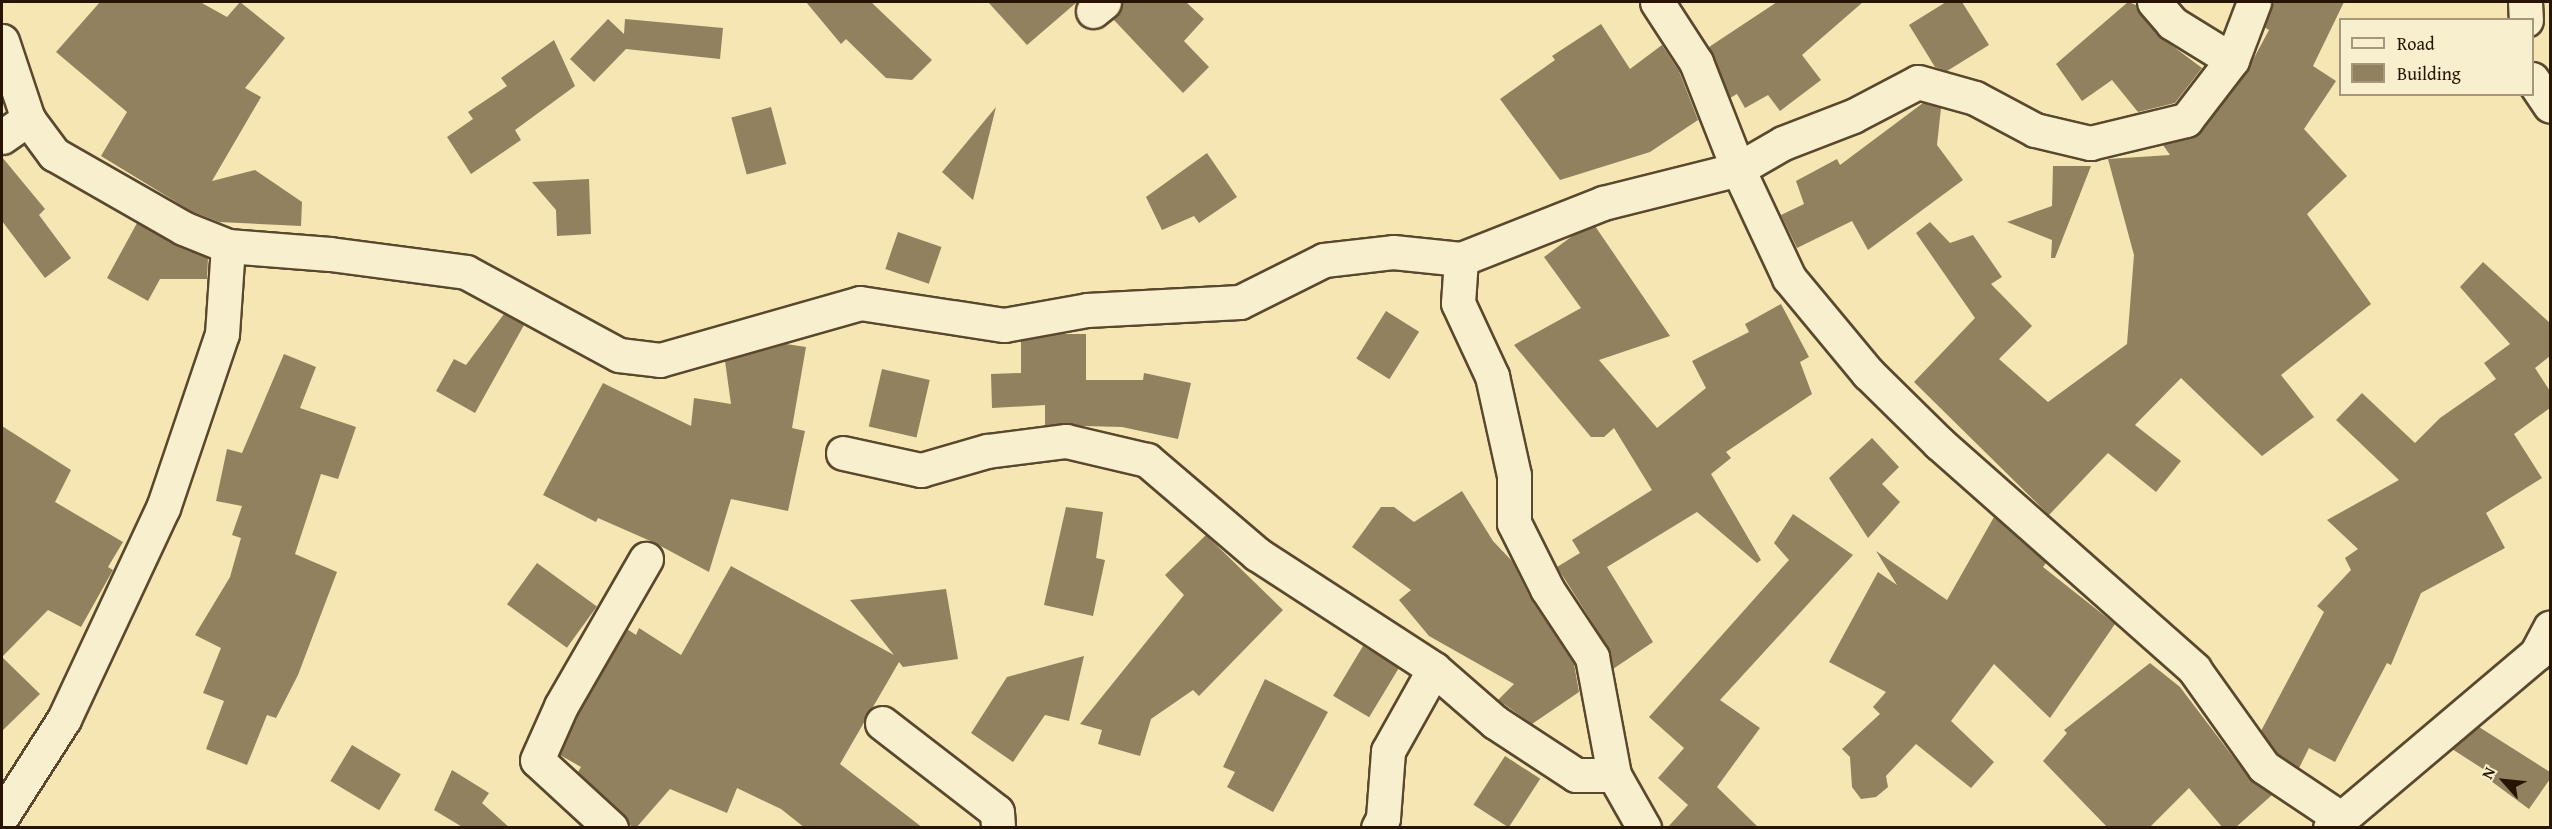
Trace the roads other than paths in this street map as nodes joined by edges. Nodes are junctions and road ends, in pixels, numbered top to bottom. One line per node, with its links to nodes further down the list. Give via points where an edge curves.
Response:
1 (1658, 2): 12 (street, via 1696,62)
2 (2154, 2): 7 (street, via 2172,23)
3 (2254, 2): 7 (street)
4 (2525, 2): 5 (street)
5 (2526, 18)
6 (2, 41): 10 (street)
7 (2232, 60): 12 (street, via 2186,120 2090,143 2035,130 1975,98 1918,82 1853,116 1783,143)
8 (2534, 82): 9 (street)
9 (2550, 105)
10 (28, 118): 11 (street); 13 (street, via 54,154 183,228)
11 (2, 137)
12 (1738, 170): 14 (street, via 1603,202); 22 (street, via 1789,278 1868,373 1939,443 2194,669 2264,767)
13 (228, 246): 14 (street, via 330,254 466,272 619,355 660,360 860,303 1004,325 1088,310 1240,302 1324,260 1393,252); 21 (street, via 222,334 163,508 64,719)
14 (1461, 259): 20 (street, via 1458,303 1492,376 1514,475 1514,523 1547,589 1592,657)
15 (843, 453): 18 (street, via 921,470 987,451 1066,441 1147,460 1257,554)
16 (646, 559): 23 (street, via 561,706 537,760)
17 (2550, 628): 22 (street, via 2536,654)
18 (1434, 669): 20 (street, via 1496,722 1576,775); 25 (street, via 1388,751 1383,818)
19 (882, 723): 24 (street, via 997,812)
20 (1614, 775): 26 (street)
21 (2, 816)
22 (2336, 823)
23 (611, 828)
24 (998, 828)
25 (1378, 828)
26 (1644, 828)

